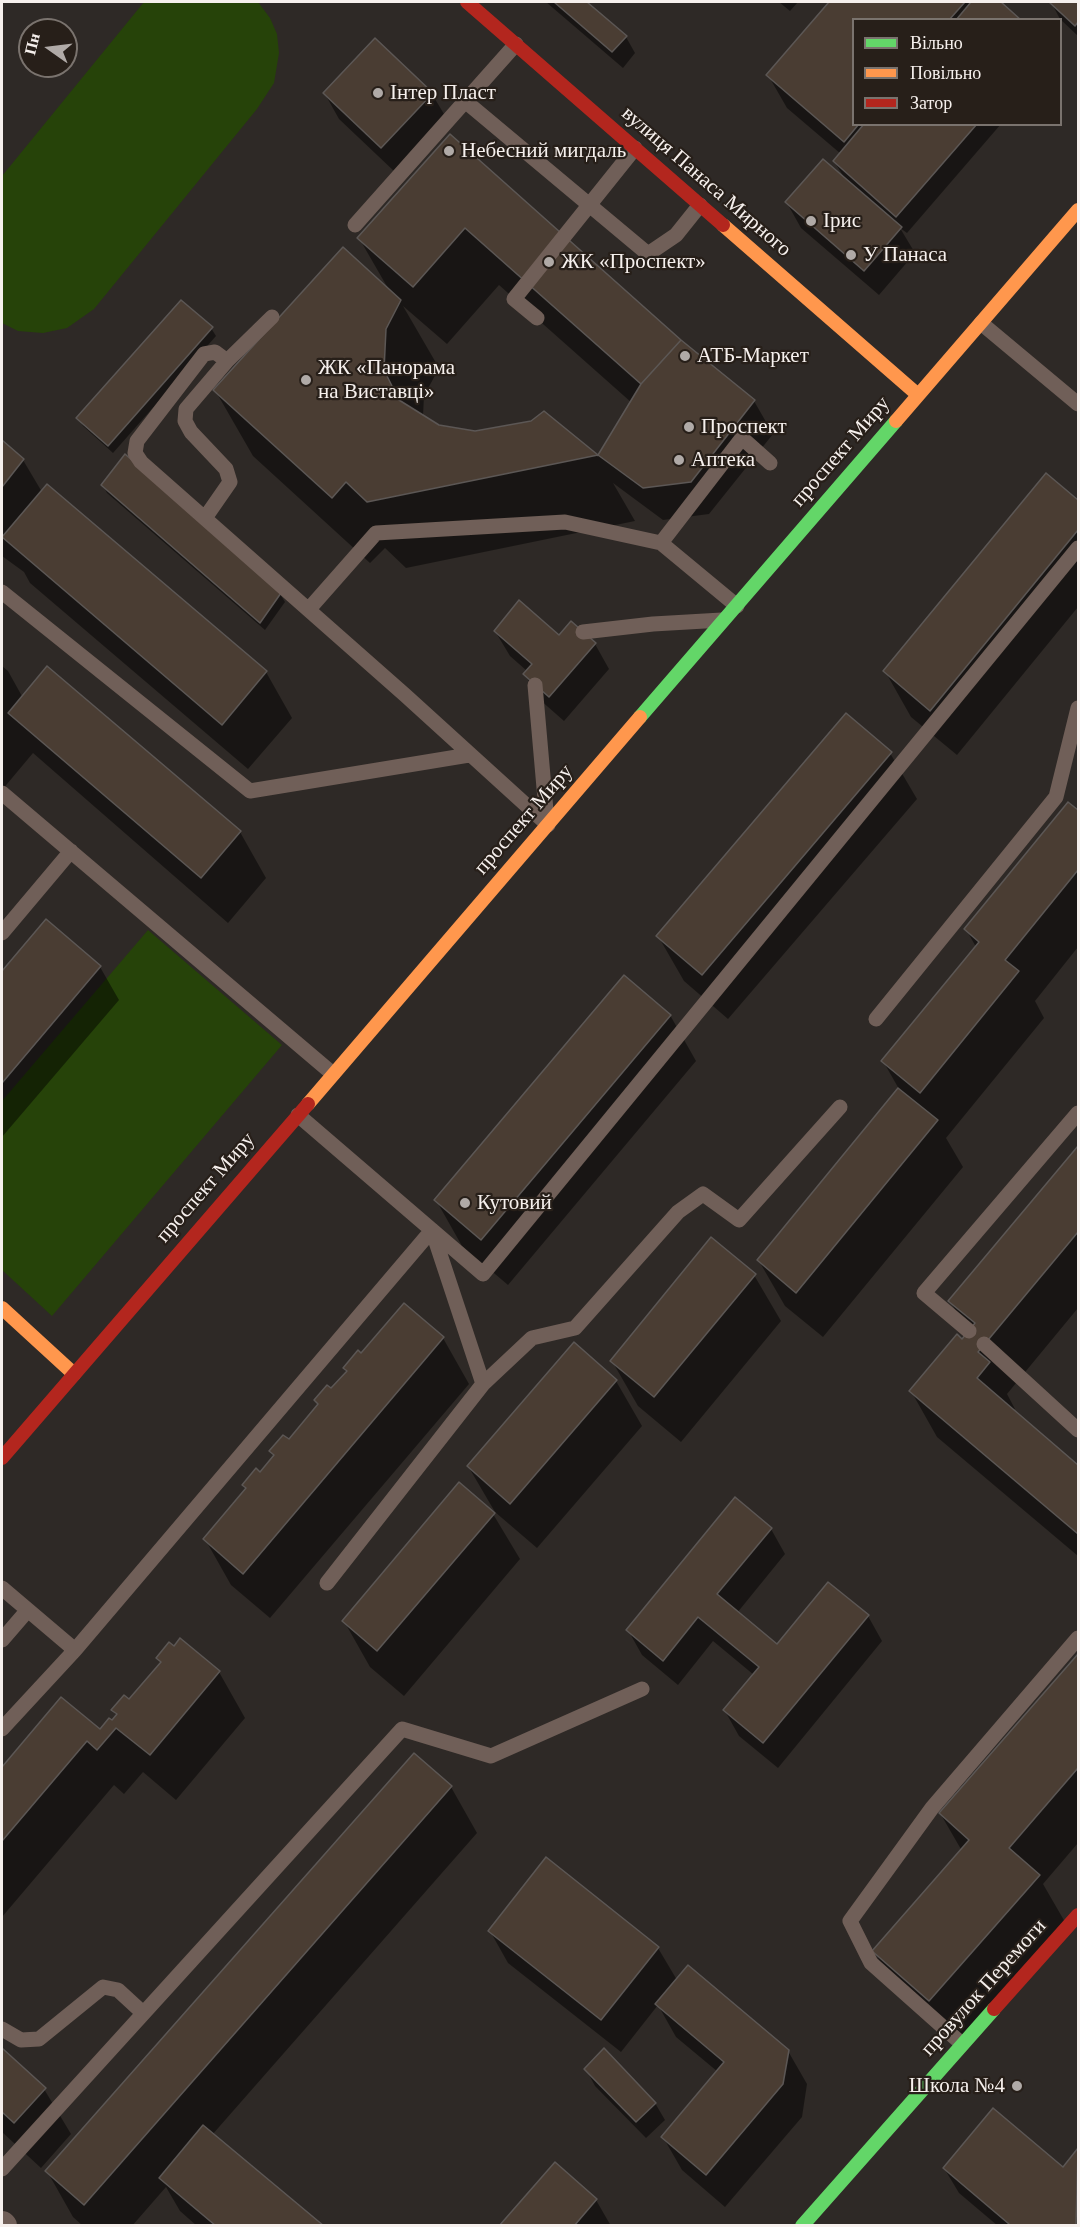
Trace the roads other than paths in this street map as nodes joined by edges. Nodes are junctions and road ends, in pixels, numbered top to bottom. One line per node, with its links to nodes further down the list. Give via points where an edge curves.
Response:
1 (467, 2): 2 (main road, вулиця Панаса Мирного)
2 (516, 44): 3 (lane); 4 (main road, вулиця Панаса Мирного)
3 (465, 101): 5 (lane); 8 (lane)
4 (635, 148): 5 (lane); 6 (main road, вулиця Панаса Мирного)
5 (589, 205): 6 (lane, via 648,254 676,235); 10 (lane, via 514,299)
6 (700, 205): 13 (main road, вулиця Панаса Мирного)
7 (1078, 210): 11 (main road, проспект Миру)
8 (354, 225)
9 (272, 317): 12 (lane)
10 (537, 318)
11 (981, 323): 13 (main road, проспект Миру); 14 (lane)
12 (227, 361): 16 (lane, via 186,410 185,421 191,432 226,469 230,482); 16 (lane, via 215,352 204,354 137,441 135,453)
13 (918, 395): 20 (main road, проспект Миру)
14 (1078, 404)
15 (770, 463): 17 (lane, via 742,438)
16 (205, 518): 21 (lane)
17 (661, 543): 20 (lane); 21 (lane, via 565,522 376,533)
18 (1078, 548): 36 (lane, via 483,1274)
19 (2, 592): 26 (lane, via 250,791)
20 (737, 606): 22 (main road, проспект Миру)
21 (309, 609): 26 (lane)
22 (725, 620): 23 (lane); 28 (main road, проспект Миру)
23 (583, 632)
24 (535, 685): 28 (lane)
25 (1078, 708): 31 (lane, via 1056,797)
26 (469, 755): 28 (lane)
27 (2, 793): 29 (lane)
28 (548, 825): 32 (main road, проспект Миру)
29 (71, 851): 30 (lane); 32 (lane)
30 (2, 933)
31 (876, 1019)
32 (333, 1074): 35 (main road, проспект Миру)
33 (840, 1107): 41 (lane, via 739,1220 703,1194 678,1212 575,1328 532,1338)
34 (1078, 1113): 38 (lane, via 924,1293)
35 (298, 1115): 36 (lane); 40 (main road, проспект Миру)
36 (432, 1230): 41 (lane); 49 (lane)
37 (2, 1308): 40 (main road)
38 (969, 1331)
39 (984, 1344): 42 (lane)
40 (74, 1374): 43 (main road, проспект Миру)
41 (483, 1384): 44 (lane)
42 (1078, 1430)
43 (2, 1458)
44 (327, 1583)
45 (2, 1588): 46 (lane)
46 (27, 1611): 48 (lane); 49 (lane)
47 (1078, 1638): 55 (lane, via 932,1808 850,1921 871,1963)
48 (2, 1640)
49 (75, 1650): 51 (lane)
50 (642, 1689): 53 (lane, via 491,1756 402,1729)
51 (2, 1729)
52 (1078, 1915): 55 (main road, провулок Перемоги)
53 (143, 2013): 54 (lane, via 118,1990 104,1987 39,2039 21,2040); 56 (lane)
54 (2, 2029)
55 (962, 2044): 57 (main road, провулок Перемоги)
56 (2, 2169)
57 (802, 2226)

